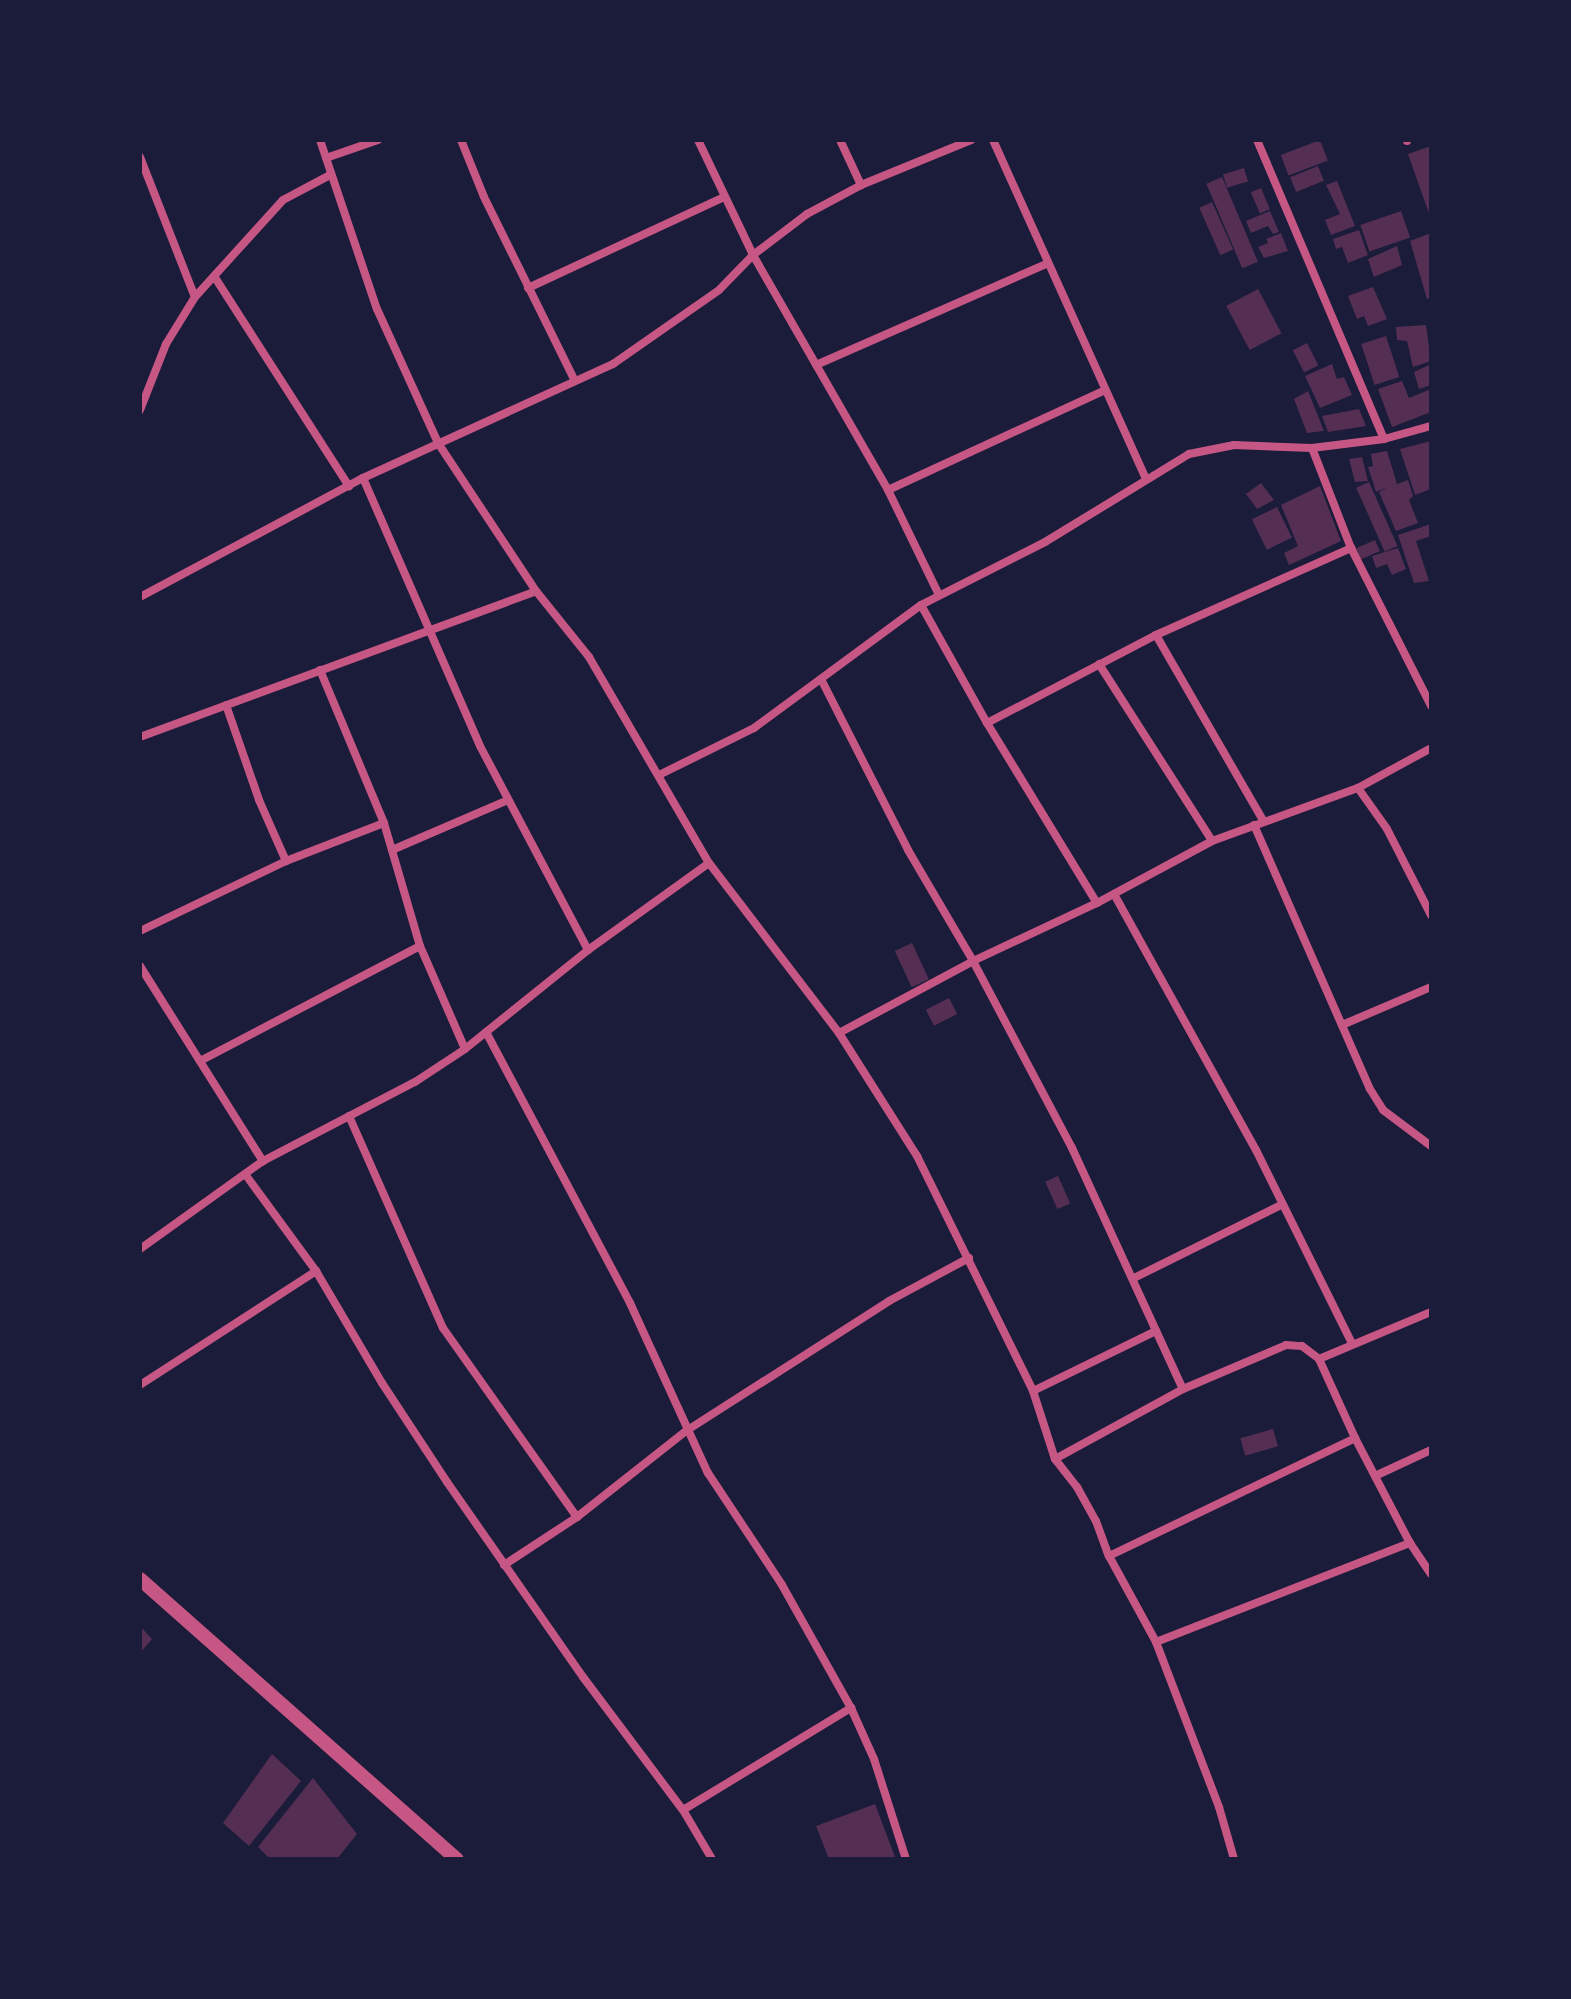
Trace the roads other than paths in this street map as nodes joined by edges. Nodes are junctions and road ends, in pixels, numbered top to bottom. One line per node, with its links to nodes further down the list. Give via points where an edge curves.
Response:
1 (320, 140): 10 (street)
2 (378, 140): 10 (street)
3 (461, 140): 17 (street)
4 (698, 140): 13 (street)
5 (840, 140): 12 (street)
6 (971, 140): 12 (street)
7 (993, 140): 15 (street)
8 (1257, 140): 24 (street)
9 (140, 157): 18 (street)
10 (326, 158): 11 (street)
11 (330, 175): 16 (street, via 283,200); 25 (street, via 377,309)
12 (861, 185): 14 (street, via 807,214)
13 (724, 197): 14 (street); 17 (street)
14 (753, 255): 19 (street); 20 (street, via 719,290 613,364)
15 (1048, 263): 19 (street); 21 (street)
16 (214, 276): 18 (street); 29 (street)
17 (528, 288): 20 (street)
18 (195, 297): 22 (street, via 166,344)
19 (816, 365): 30 (street)
20 (575, 381): 25 (street)
21 (1105, 390): 28 (street); 30 (street)
22 (140, 410)
23 (1431, 426): 24 (street)
24 (1384, 439): 26 (street)
25 (438, 443): 27 (street); 32 (street)
26 (1312, 448): 28 (street, via 1234,445 1189,454); 31 (street)
27 (363, 478): 29 (street); 36 (street)
28 (1146, 479): 33 (street, via 1045,542)
29 (349, 486): 34 (street)
30 (888, 490): 33 (street)
31 (1351, 548): 37 (street); 42 (street)
32 (536, 591): 36 (street); 46 (street, via 589,657)
33 (939, 595): 35 (street)
34 (140, 597)
35 (921, 605): 40 (street); 43 (street)
36 (427, 631): 39 (street); 48 (street)
37 (1156, 635): 38 (street); 50 (street)
38 (1099, 664): 43 (street); 51 (street)
39 (320, 670): 41 (street); 49 (street)
40 (822, 681): 46 (street, via 754,728); 61 (street, via 908,850)
41 (226, 705): 44 (street); 53 (street)
42 (1431, 706)
43 (987, 723): 56 (street)
44 (140, 737)
45 (1431, 748): 47 (street)
46 (659, 775): 54 (street)
47 (1358, 788): 50 (street); 57 (street, via 1387,829)
48 (508, 800): 52 (street); 60 (street)
49 (384, 823): 52 (street); 53 (street)
50 (1258, 823): 51 (street); 64 (street)
51 (1212, 841): 55 (street)
52 (392, 850): 59 (street)
53 (286, 861): 58 (street)
54 (709, 863): 60 (street); 66 (street)
55 (1114, 894): 56 (street); 73 (street)
56 (1097, 903): 61 (street)
57 (1431, 915)
58 (140, 931)
59 (420, 946): 67 (street); 68 (street)
60 (588, 950): 65 (street)
61 (973, 961): 66 (street); 77 (street)
62 (140, 966): 68 (street)
63 (1431, 987): 64 (street)
64 (1342, 1025): 70 (street, via 1383,1110)
65 (486, 1032): 67 (street); 85 (street, via 630,1303 670,1384)
66 (839, 1033): 75 (street, via 917,1156)
67 (465, 1049): 69 (street)
68 (200, 1061): 71 (street)
69 (349, 1116): 71 (street); 90 (street, via 443,1328)
70 (1431, 1146)
71 (263, 1161): 72 (street)
72 (245, 1174): 74 (street); 76 (street)
73 (1283, 1204): 77 (street); 80 (street)
74 (142, 1244)
75 (969, 1258): 84 (street); 85 (street, via 889,1301)
76 (316, 1271): 82 (street); 93 (street, via 382,1383)
77 (1134, 1278): 79 (street)
78 (1431, 1312): 80 (street)
79 (1156, 1331): 83 (street); 84 (street)
80 (1352, 1343): 81 (street)
81 (1319, 1359): 83 (street, via 1302,1346 1286,1345); 86 (street)
82 (140, 1385)
83 (1183, 1389): 88 (street)
84 (1033, 1391): 88 (street)
85 (686, 1431): 90 (street); 97 (street)
86 (1355, 1438): 89 (street); 92 (street)
87 (1431, 1450): 89 (street)
88 (1055, 1459): 92 (street, via 1096,1521)
89 (1375, 1476): 91 (street)
90 (577, 1517): 93 (street)
91 (1410, 1543): 94 (street); 96 (street)
92 (1109, 1556): 96 (street)
93 (504, 1565): 98 (street)
94 (1431, 1574)
95 (140, 1579): 99 (street)
96 (1156, 1642): 102 (street)
97 (851, 1708): 98 (street); 101 (street, via 874,1759)
98 (683, 1810): 100 (street)
99 (457, 1859)
100 (712, 1859)
101 (906, 1859)
102 (1234, 1859)

